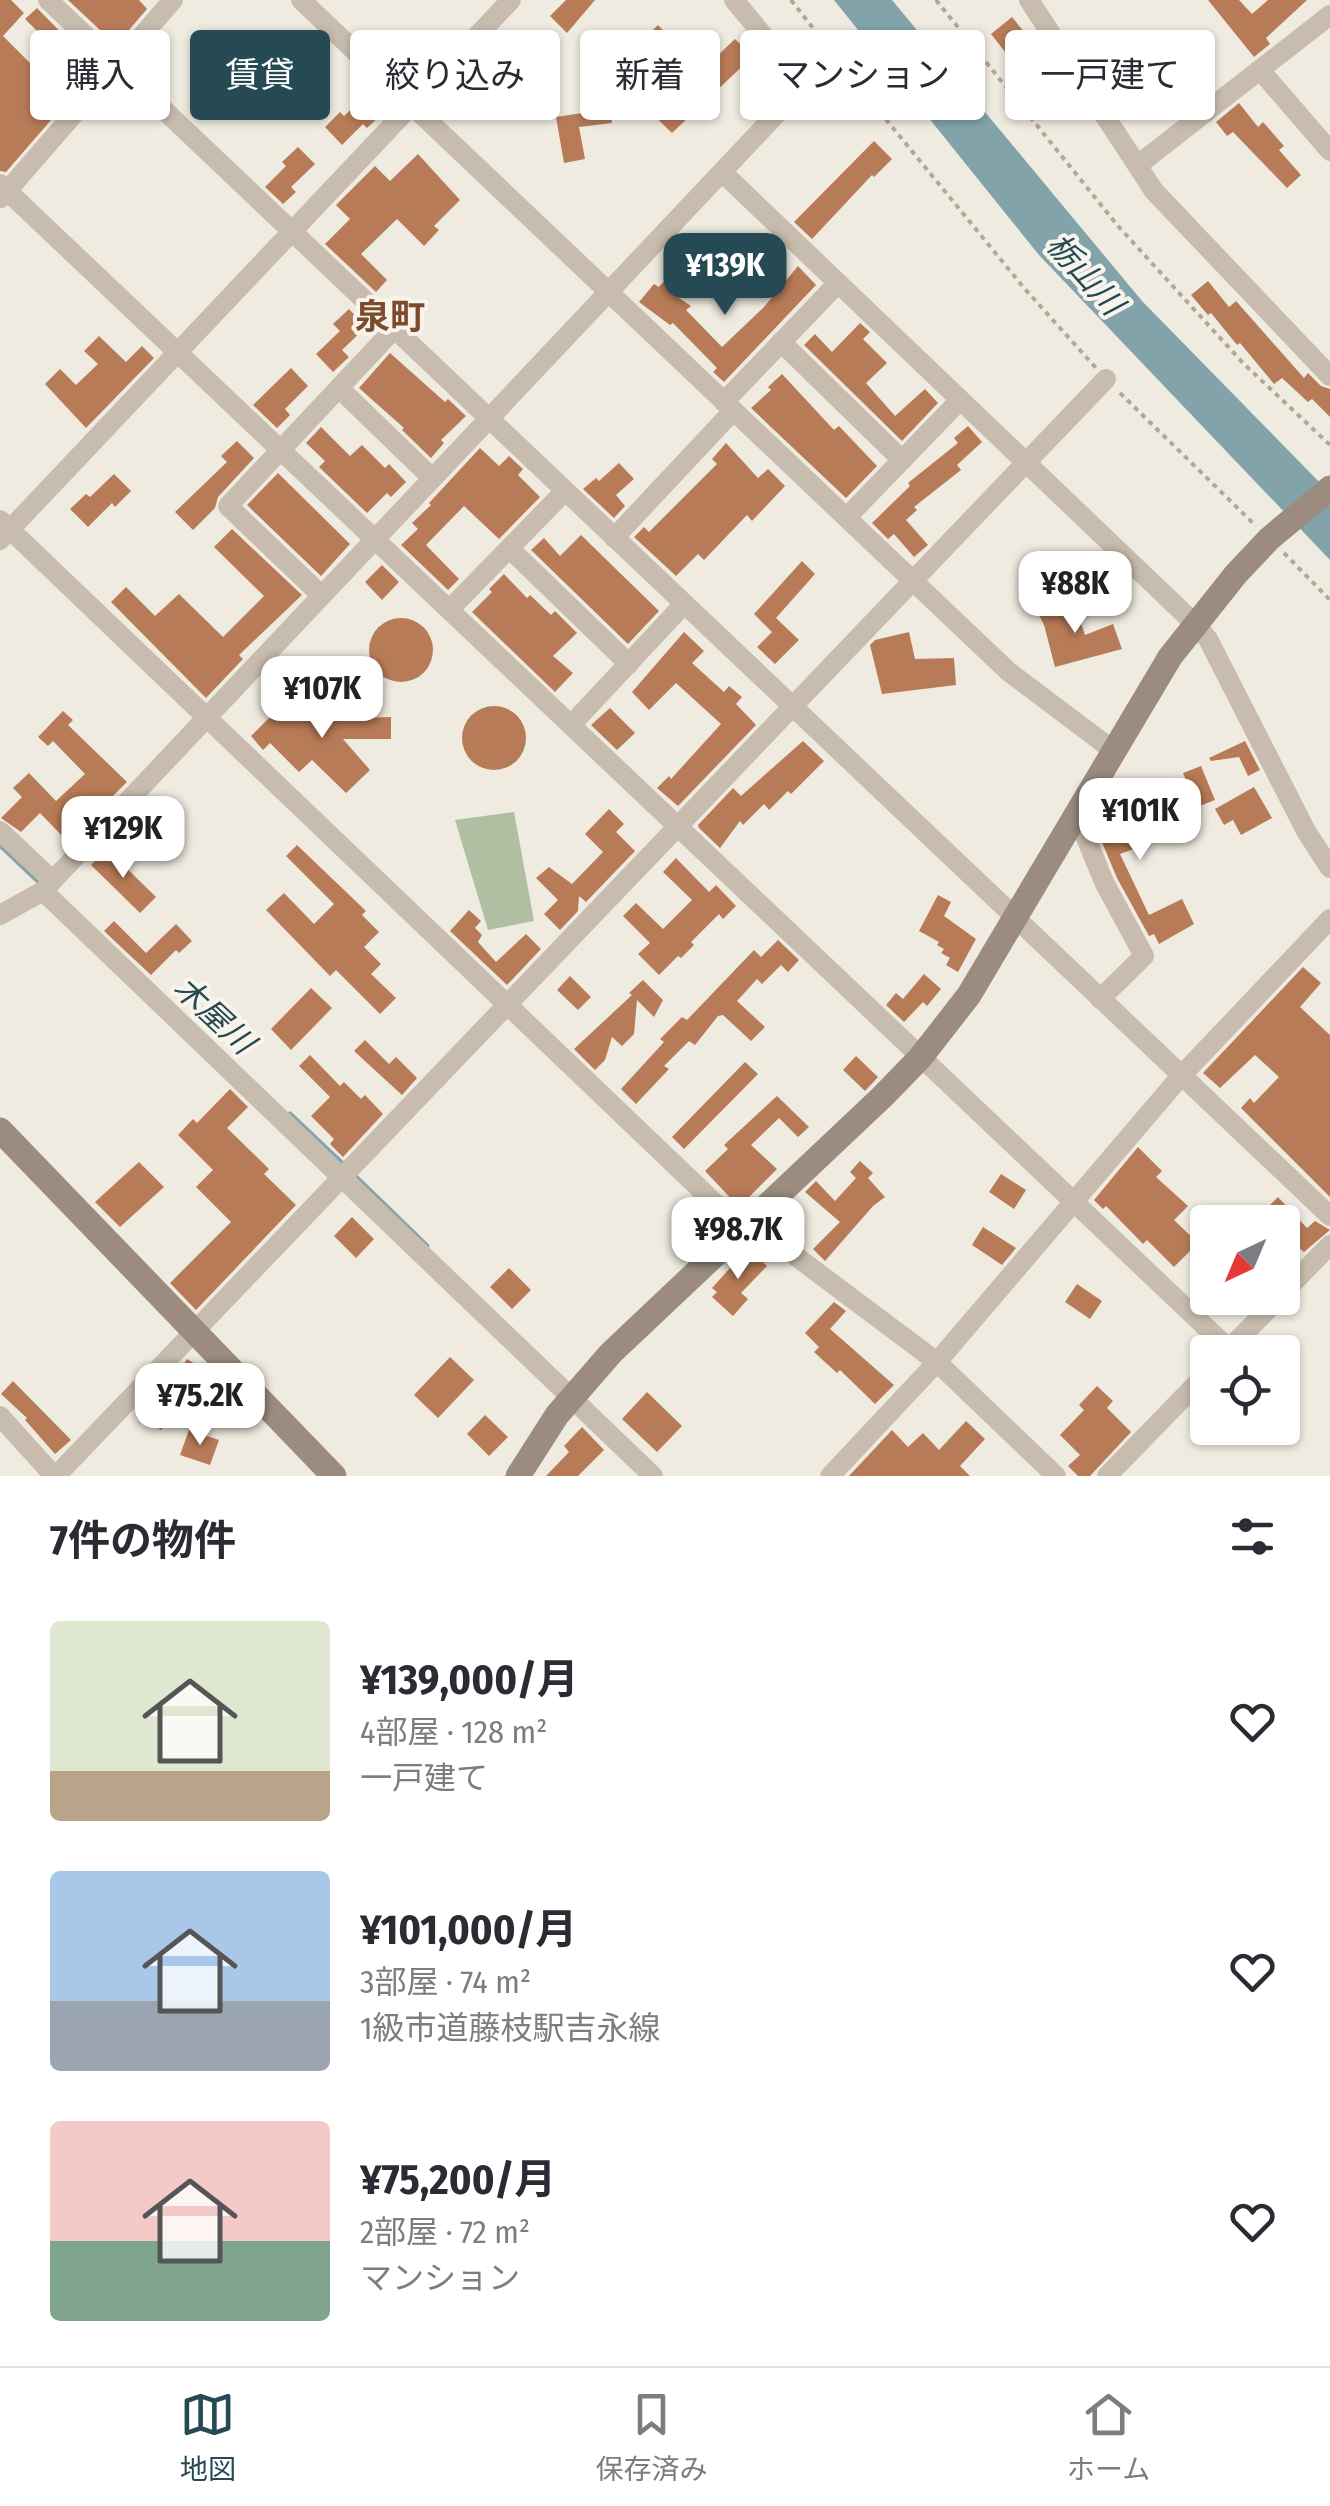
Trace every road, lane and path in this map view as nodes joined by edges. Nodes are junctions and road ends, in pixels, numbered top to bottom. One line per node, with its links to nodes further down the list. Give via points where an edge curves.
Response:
1 (48, 0): 10 (street)
2 (173, 0): 11 (street)
3 (300, 0): 15 (street)
4 (511, 0): 12 (street)
5 (734, 0): 13 (street)
6 (791, 0): 14 (path)
7 (936, 0): 39 (path, via 1118,226 1243,363)
8 (1029, 0): 24 (street)
9 (1330, 15): 16 (street)
10 (80, 30)
11 (146, 30)
12 (482, 30)
13 (759, 30)
14 (815, 30)
15 (350, 48)
16 (1260, 70): 23 (street); 24 (street)
17 (170, 115): 27 (street)
18 (67, 120): 26 (street)
19 (397, 120): 27 (street)
20 (425, 120): 29 (street)
21 (772, 120): 25 (street)
22 (887, 120): 34 (path)
23 (1330, 150)
24 (1138, 164): 33 (street, via 1154,191)
25 (722, 173): 28 (street); 29 (street)
26 (3, 192): 32 (street)
27 (293, 230): 30 (street); 32 (street)
28 (838, 283): 31 (street); 36 (street)
29 (608, 294): 37 (street); 38 (street)
30 (396, 328): 35 (street); 38 (street)
31 (781, 342): 37 (street); 41 (street)
32 (178, 351): 40 (street); 47 (street)
33 (1330, 376)
34 (1106, 379): 42 (street); 50 (path)
35 (339, 388): 40 (street); 43 (street)
36 (960, 400): 41 (street); 42 (street)
37 (728, 407): 46 (street); 49 (street)
38 (489, 419): 43 (street); 45 (street)
39 (1330, 445)
40 (282, 449): 48 (street); 53 (street, via 228,506)
41 (902, 460): 46 (street)
42 (1025, 462): 52 (street); 57 (street)
43 (432, 478): 48 (street)
44 (1330, 488): 50 (street)
45 (565, 491): 49 (street); 51 (street)
46 (847, 517): 52 (street)
47 (3, 530): 60 (street)
48 (375, 537): 53 (street); 56 (street)
49 (614, 538): 55 (street)
50 (1269, 539): 54 (path); 57 (street)
51 (510, 549): 56 (street); 58 (street)
52 (913, 578): 59 (street); 62 (street, via 1009,672)
53 (322, 595): 60 (street)
54 (1330, 600)
55 (684, 604): 58 (street); 59 (street)
56 (450, 609): 61 (street)
57 (1194, 623): 62 (street); 66 (street)
58 (628, 664): 61 (street)
59 (792, 707): 64 (street); 69 (street)
60 (208, 718): 67 (street); 73 (street)
61 (572, 724): 64 (street)
62 (1114, 751): 63 (street)
63 (1076, 814): 69 (street); 72 (street, via 1144,956)
64 (680, 826): 73 (street); 74 (street)
65 (0, 831): 67 (street)
66 (1330, 868)
67 (48, 885): 68 (street); 77 (street)
68 (0, 916)
69 (1015, 918): 72 (street); 74 (street)
70 (1330, 919): 71 (street)
71 (1322, 942): 75 (street)
72 (1100, 999): 75 (street)
73 (509, 1006): 77 (street); 80 (street)
74 (920, 1058): 78 (street); 80 (street)
75 (1181, 1076): 78 (street); 79 (street)
76 (0, 1132): 84 (street)
77 (344, 1177): 84 (street); 89 (street)
78 (1075, 1200): 85 (street); 87 (street)
79 (1330, 1216)
80 (746, 1226): 87 (street); 89 (street)
81 (1330, 1245): 82 (street)
82 (1300, 1276)
83 (1263, 1315): 86 (street)
84 (195, 1334): 91 (street); 92 (street)
85 (1212, 1335)
86 (1243, 1335)
87 (936, 1362): 95 (street); 96 (street)
88 (1190, 1391): 97 (street)
89 (571, 1398): 93 (street); 94 (street)
90 (0, 1416): 91 (street)
91 (55, 1476)
92 (334, 1476)
93 (518, 1476)
94 (653, 1476)
95 (830, 1476)
96 (1056, 1476)
97 (1107, 1476)

